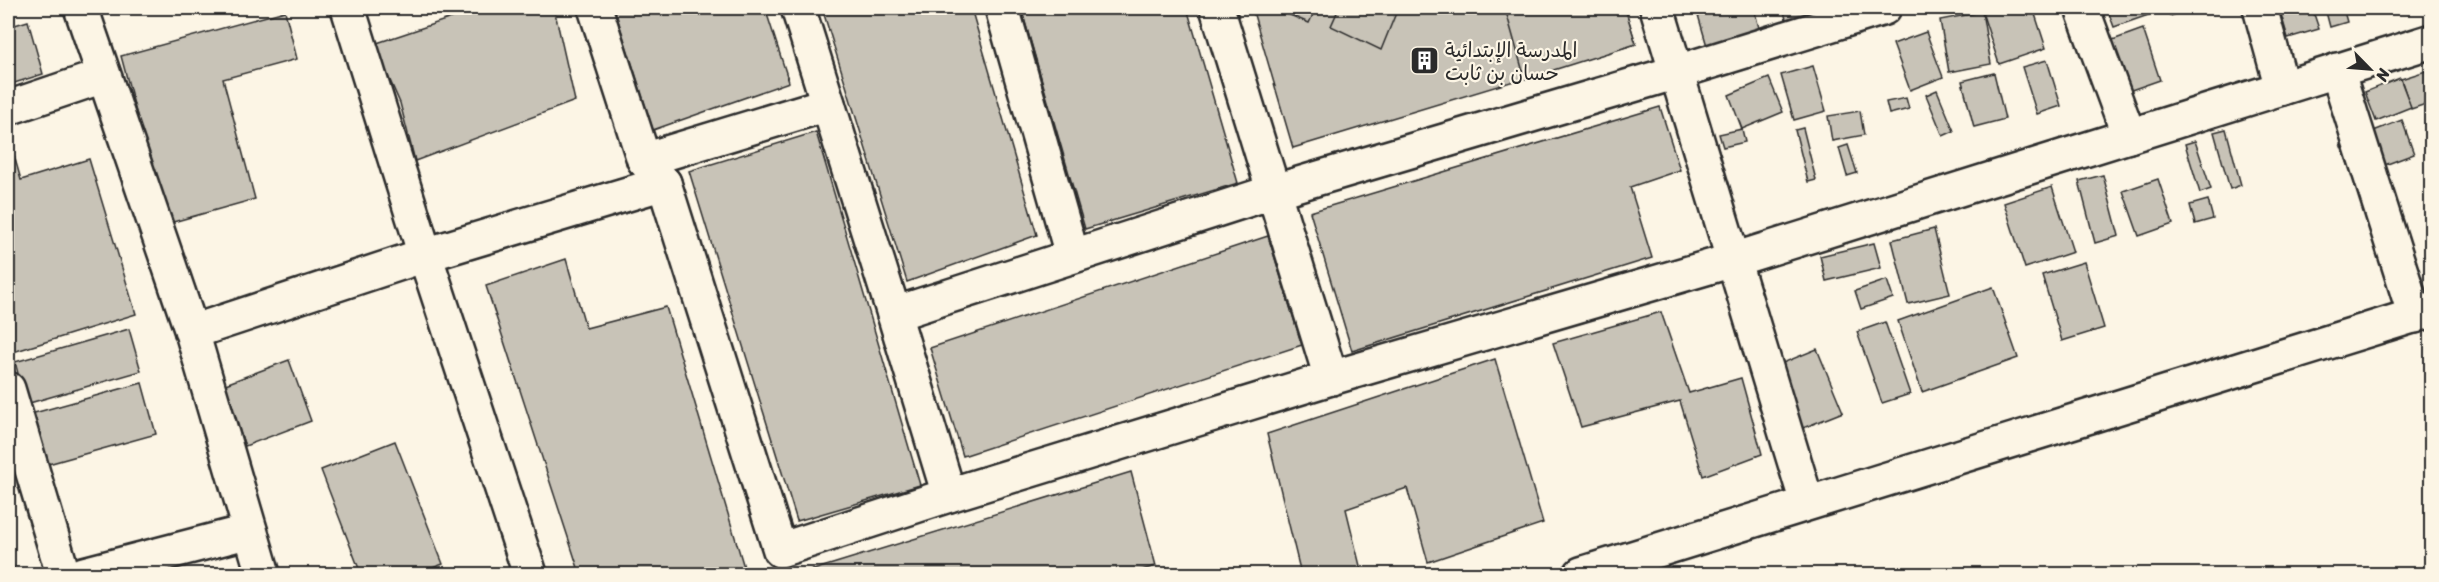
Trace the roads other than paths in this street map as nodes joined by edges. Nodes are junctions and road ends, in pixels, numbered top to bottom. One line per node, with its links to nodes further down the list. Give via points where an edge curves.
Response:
1 (81, 8): 14 (street)
2 (348, 8): 21 (street)
3 (595, 8): 19 (street)
4 (798, 8): 16 (street)
5 (1002, 8): 22 (street)
6 (1217, 8): 20 (street)
7 (1657, 8): 13 (street)
8 (1882, 8): 13 (street)
9 (2082, 8): 18 (street)
10 (2260, 8): 15 (street)
11 (2432, 41): 12 (street)
12 (2337, 70): 15 (street); 24 (street)
13 (1677, 72): 20 (street); 23 (street)
14 (103, 76): 17 (street); 26 (street)
15 (2282, 88): 18 (street)
16 (828, 104): 19 (street); 25 (street)
17 (8, 108)
18 (2129, 136): 23 (street)
19 (654, 171): 21 (street); 29 (street, via 780,550)
20 (1275, 191): 22 (street); 27 (street)
21 (425, 255): 26 (street); 35 (street)
22 (1072, 255): 25 (street)
23 (1733, 260): 27 (street); 30 (street)
24 (2423, 313): 30 (street)
25 (894, 314): 29 (street)
26 (192, 332): 31 (street)
27 (1331, 378): 29 (street)
28 (8, 389): 32 (street)
29 (949, 495)
30 (1807, 504): 36 (street)
31 (250, 531): 33 (street); 34 (street)
32 (63, 574)
33 (84, 574)
34 (263, 574)
35 (530, 574)
36 (1581, 574)

